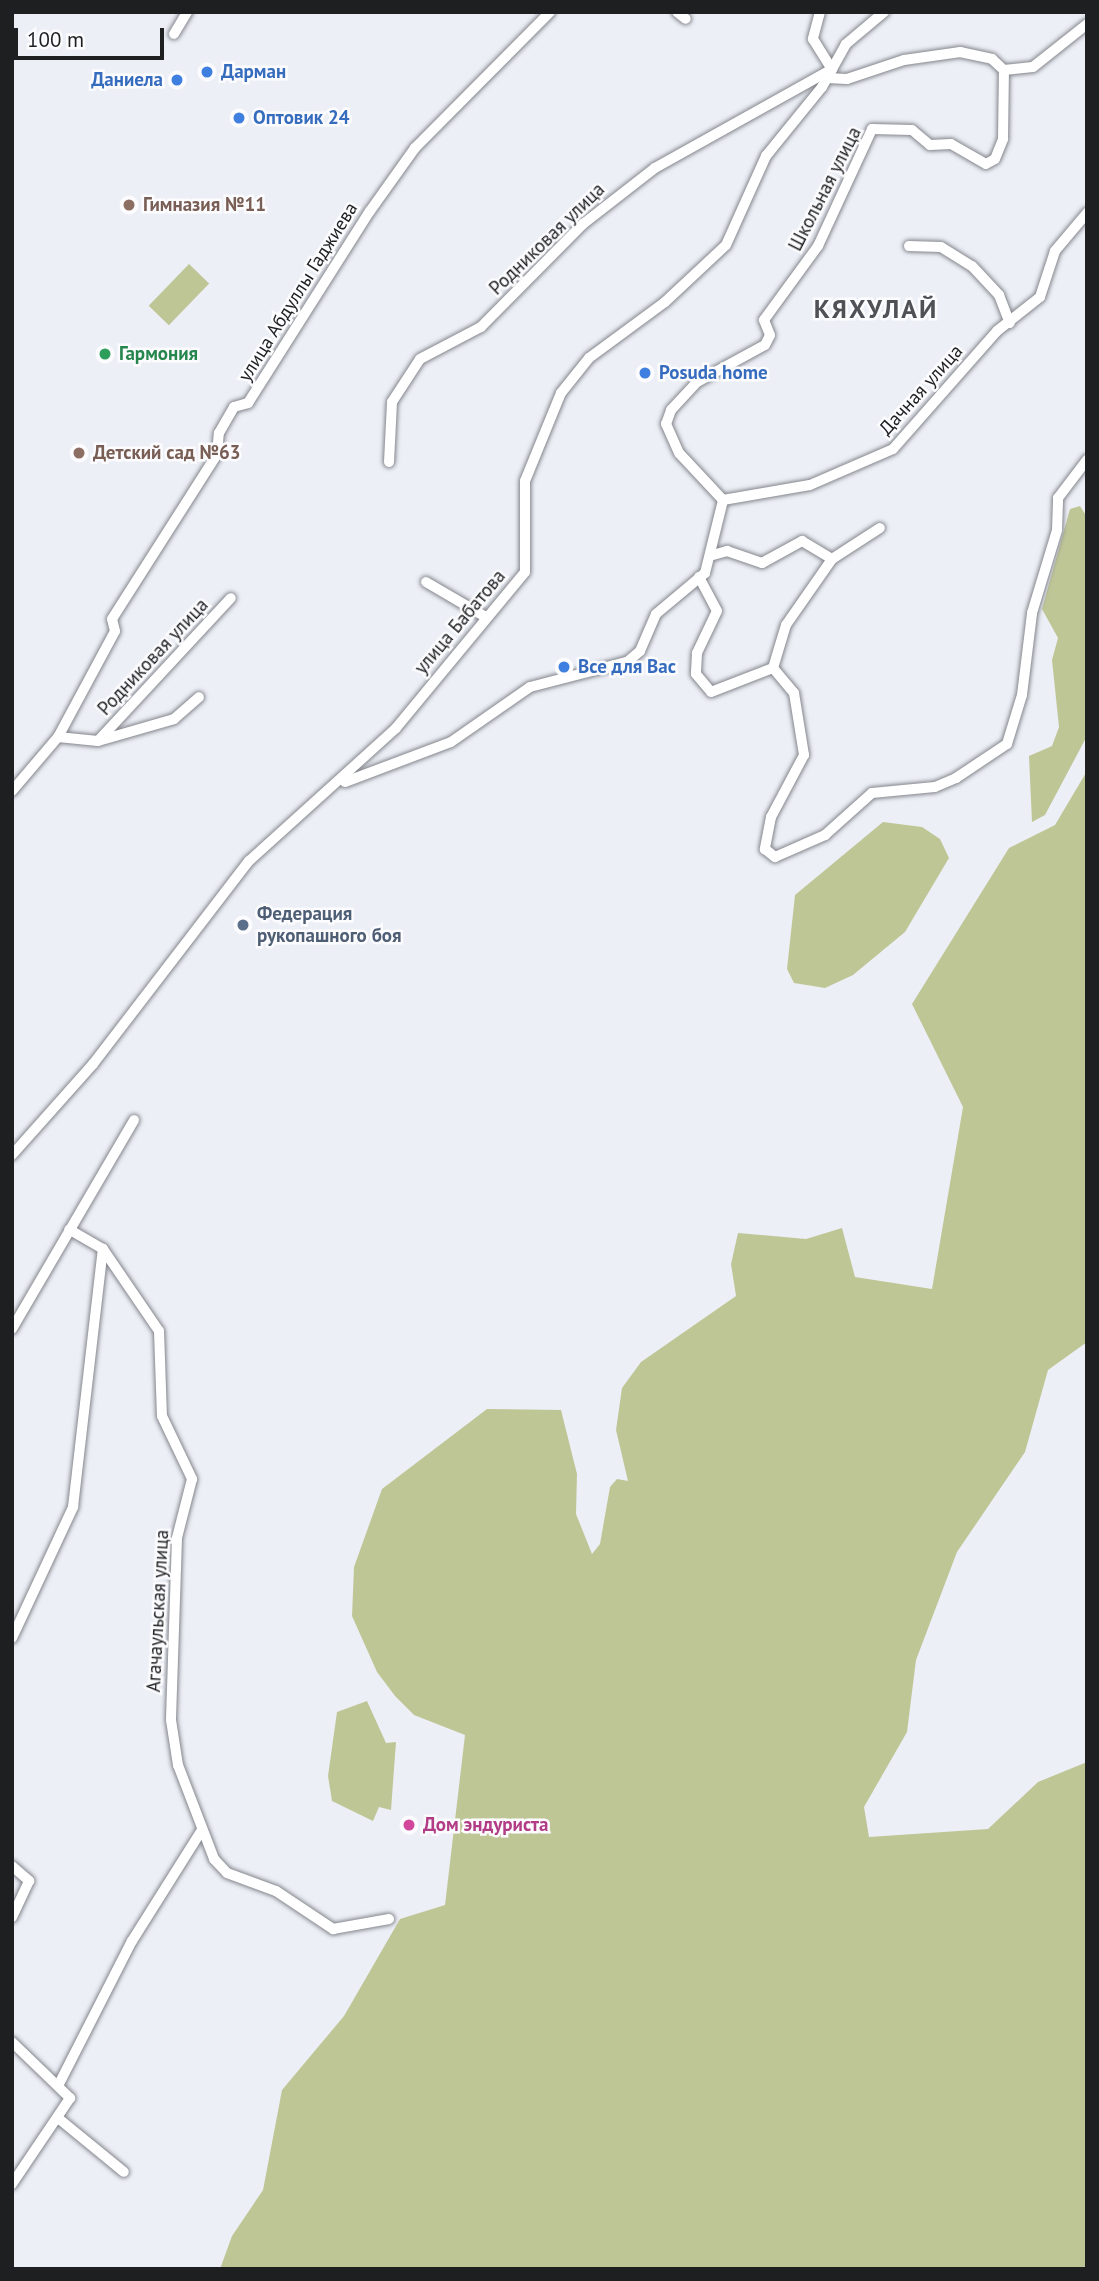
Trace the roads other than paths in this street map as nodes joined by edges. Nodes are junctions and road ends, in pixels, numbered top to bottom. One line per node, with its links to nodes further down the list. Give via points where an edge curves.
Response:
1 (187, 12): 6 (street)
2 (550, 12): 24 (street, улица Абдуллы Гаджиева, via 415,148 248,403 234,407 219,433 217,454 112,619 115,631)
3 (820, 12): 8 (street, via 813,39)
4 (884, 12): 8 (street, улица Бабатова, via 857,30)
5 (1087, 24): 7 (street, via 1033,67)
6 (174, 34)
7 (1004, 70): 8 (street, via 985,57 960,52 904,60 847,79); 14 (street, Школьная улица, via 1003,139 995,159 986,164 951,144 930,145 912,130 872,129 818,246 764,320 770,335 765,345 697,382 671,410 666,424 679,453)
8 (830, 74): 13 (street, Родниковая улица, via 655,168 583,224 481,327 420,359 392,402); 21 (street, улица Бабатова, via 765,156 726,245 665,302 589,358 561,393 525,481 529,563)
9 (1087, 213): 11 (street, Дачная улица, via 1055,251 1041,297)
10 (909, 246): 11 (street, via 942,247 972,265 999,295)
11 (1010, 323): 14 (street, Дачная улица, via 913,420 899,442 869,464 790,491)
12 (1087, 460): 22 (street, via 1058,498 1057,530 1032,613 1026,678 1007,744 956,778 935,787 872,793 825,835 775,857 765,849 768,824 804,755 794,693)
13 (389, 461)
14 (723, 500): 16 (street)
15 (880, 528): 17 (street)
16 (713, 555): 17 (street, via 727,551 762,563 802,541); 18 (street)
17 (832, 559): 22 (street, via 786,625)
18 (699, 577): 22 (street, via 717,611 697,653 696,674 711,692); 26 (street, via 656,614 640,651 627,662 530,687 451,742)
19 (426, 582): 21 (street)
20 (231, 598): 25 (street, Родниковая улица)
21 (484, 615): 26 (street, улица Бабатова, via 396,728)
22 (773, 668)
23 (199, 697): 25 (street, via 174,719)
24 (58, 737): 25 (street, Родниковая улица); 27 (street, улица Абдуллы Гаджиева)
25 (98, 741)
26 (342, 783): 29 (street, улица Бабатова, via 294,815 249,861 93,1064)
27 (12, 791)
28 (134, 1121): 30 (street)
29 (12, 1155)
30 (69, 1229): 31 (street, Агачаульская улица); 32 (street)
31 (103, 1249): 33 (street, via 74,1507); 34 (street, Агачаульская улица, via 159,1331 162,1416 192,1479 177,1538 171,1720 178,1765)
32 (12, 1329)
33 (12, 1638)
34 (202, 1830): 37 (street, Агачаульская улица, via 227,1873 276,1891 333,1928); 39 (street, via 132,1941)
35 (12, 1866): 36 (street, via 29,1881)
36 (12, 1917)
37 (389, 1919)
38 (12, 2042): 39 (street)
39 (59, 2084): 40 (street, via 70,2098)
40 (58, 2118): 41 (street); 42 (street)
41 (124, 2172)
42 (12, 2184)

